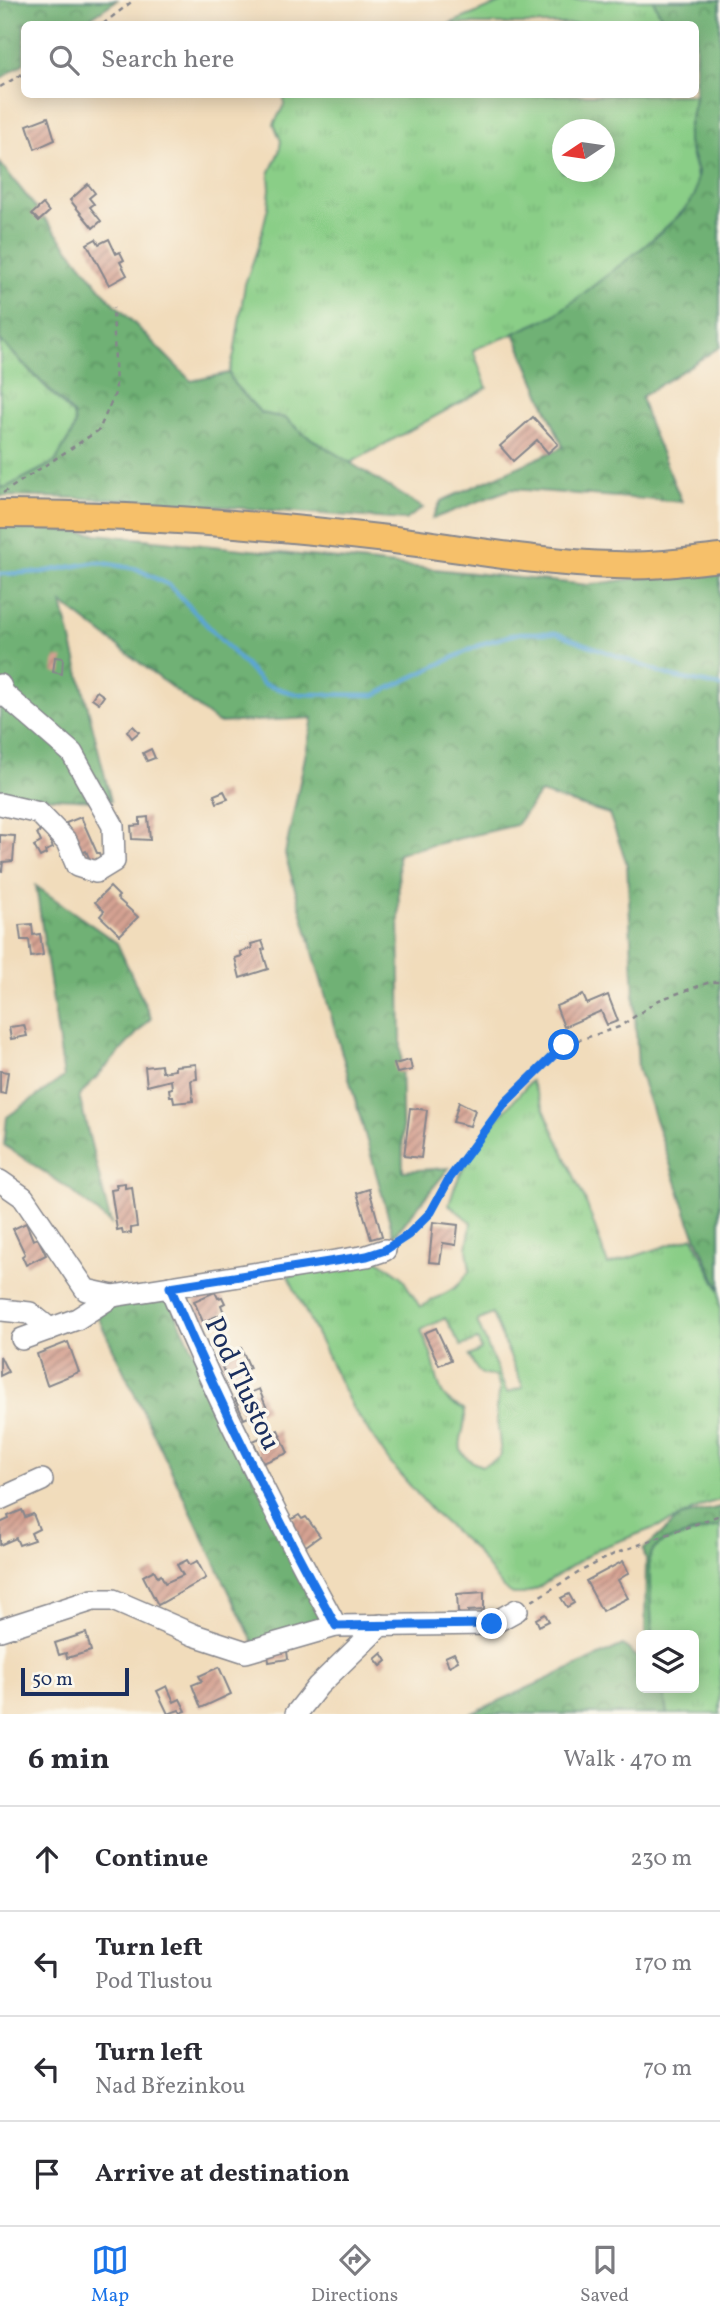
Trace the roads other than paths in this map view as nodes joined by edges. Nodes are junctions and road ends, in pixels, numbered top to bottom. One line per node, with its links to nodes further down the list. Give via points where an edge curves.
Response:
1 (0, 514): 2 (main road, via 215,522 590,564)
2 (720, 558)
3 (0, 685): 4 (street, via 4,694 72,753 113,826 114,861 96,872 77,866 67,842 39,813)
4 (0, 804)
5 (0, 1181): 8 (street, via 23,1197 86,1290)
6 (385, 1250): 7 (street)
7 (170, 1287): 8 (street); 16 (street, Pod Tlustou, via 236,1436)
8 (113, 1296): 10 (street, via 77,1319)
9 (2, 1310): 10 (street, via 30,1313)
10 (50, 1329): 11 (street)
11 (22, 1339)
12 (42, 1480): 13 (street)
13 (0, 1499)
14 (517, 1610): 15 (street, via 492,1624)
15 (381, 1625): 16 (street); 18 (street)
16 (336, 1626): 17 (street, via 246,1651 194,1635 113,1600 93,1600)
17 (0, 1630)
18 (296, 1714)

